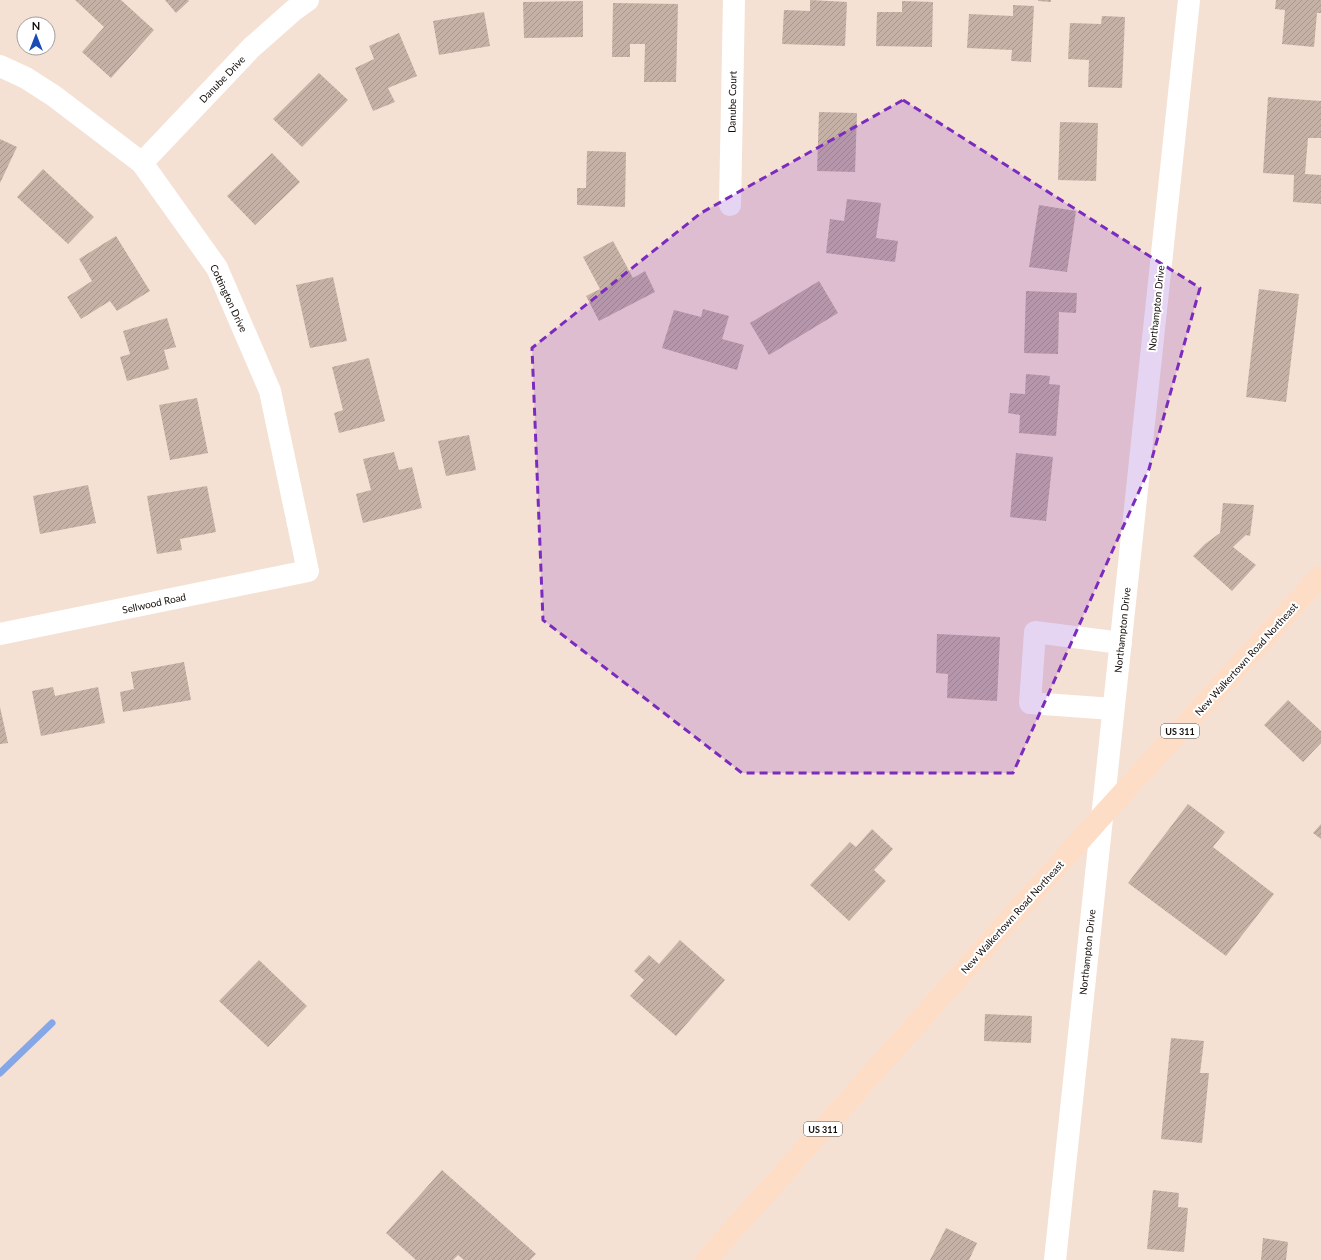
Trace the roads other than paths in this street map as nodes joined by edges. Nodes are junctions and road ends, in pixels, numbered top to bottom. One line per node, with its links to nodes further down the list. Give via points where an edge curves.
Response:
1 (308, 0): 5 (street, Danube Drive, via 251,48)
2 (734, 0): 6 (street, Danube Court)
3 (1189, 0): 10 (street, Northampton Drive)
4 (0, 66): 5 (street, Cottington Drive, via 26,78 54,96)
5 (142, 163): 7 (street, Cottington Drive, via 217,268 270,391)
6 (730, 205)
7 (308, 571): 9 (street, Sellwood Road)
8 (1321, 576): 12 (main road, New Walkertown Road Northeast / US 311)
9 (0, 634)
10 (1121, 643): 11 (street, Northampton Drive); 11 (street, via 1035,632 1030,703)
11 (1113, 709): 12 (street, Northampton Drive)
12 (1101, 817): 13 (main road, New Walkertown Road Northeast / US 311); 14 (street, Northampton Drive)
13 (706, 1260)
14 (1055, 1260)

